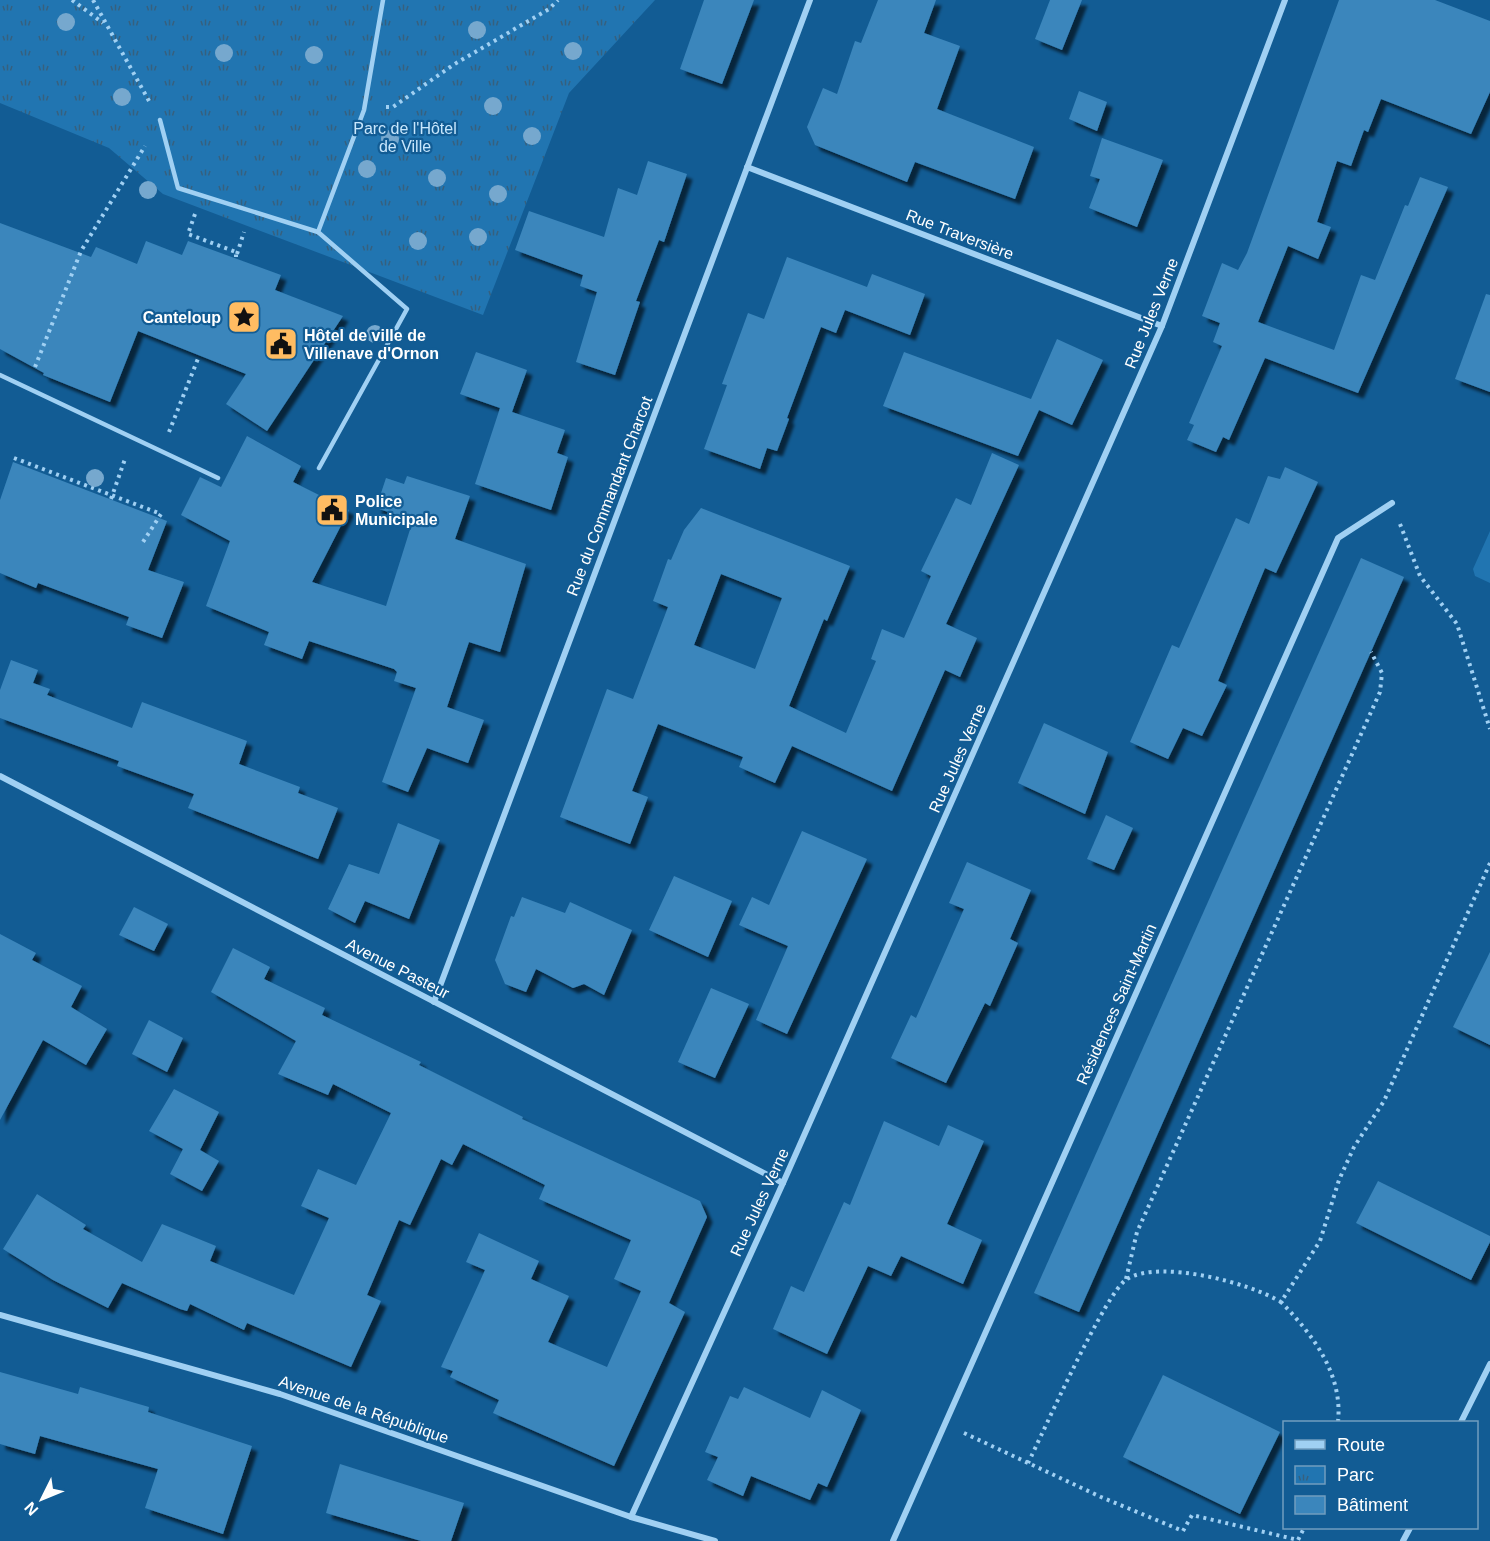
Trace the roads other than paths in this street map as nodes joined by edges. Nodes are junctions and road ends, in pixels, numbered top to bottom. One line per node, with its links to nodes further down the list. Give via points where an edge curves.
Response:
1 (383, 0): 6 (lane, via 364,110)
2 (810, 0): 5 (street, Rue du Commandant Charcot)
3 (1285, 0): 7 (street, Rue Jules Verne)
4 (160, 120): 6 (lane, via 178,188)
5 (747, 167): 7 (street, Rue Traversière); 13 (street, Rue du Commandant Charcot)
6 (318, 232): 9 (lane, via 406,309)
7 (1162, 326): 14 (street, Rue Jules Verne)
8 (0, 375): 10 (lane)
9 (319, 468)
10 (218, 478)
11 (1392, 503): 20 (street, Résidences Saint-Martin, via 1338,538)
12 (0, 776): 13 (street, Avenue Pasteur)
13 (434, 1002): 14 (street, Avenue Pasteur)
14 (783, 1183): 18 (street, Rue Jules Verne)
15 (0, 1315): 18 (street, Avenue de la République, via 280,1394)
16 (1490, 1364): 17 (street)
17 (1462, 1421)
18 (631, 1517): 19 (street, Avenue de la République)
19 (715, 1541)
20 (893, 1541)

